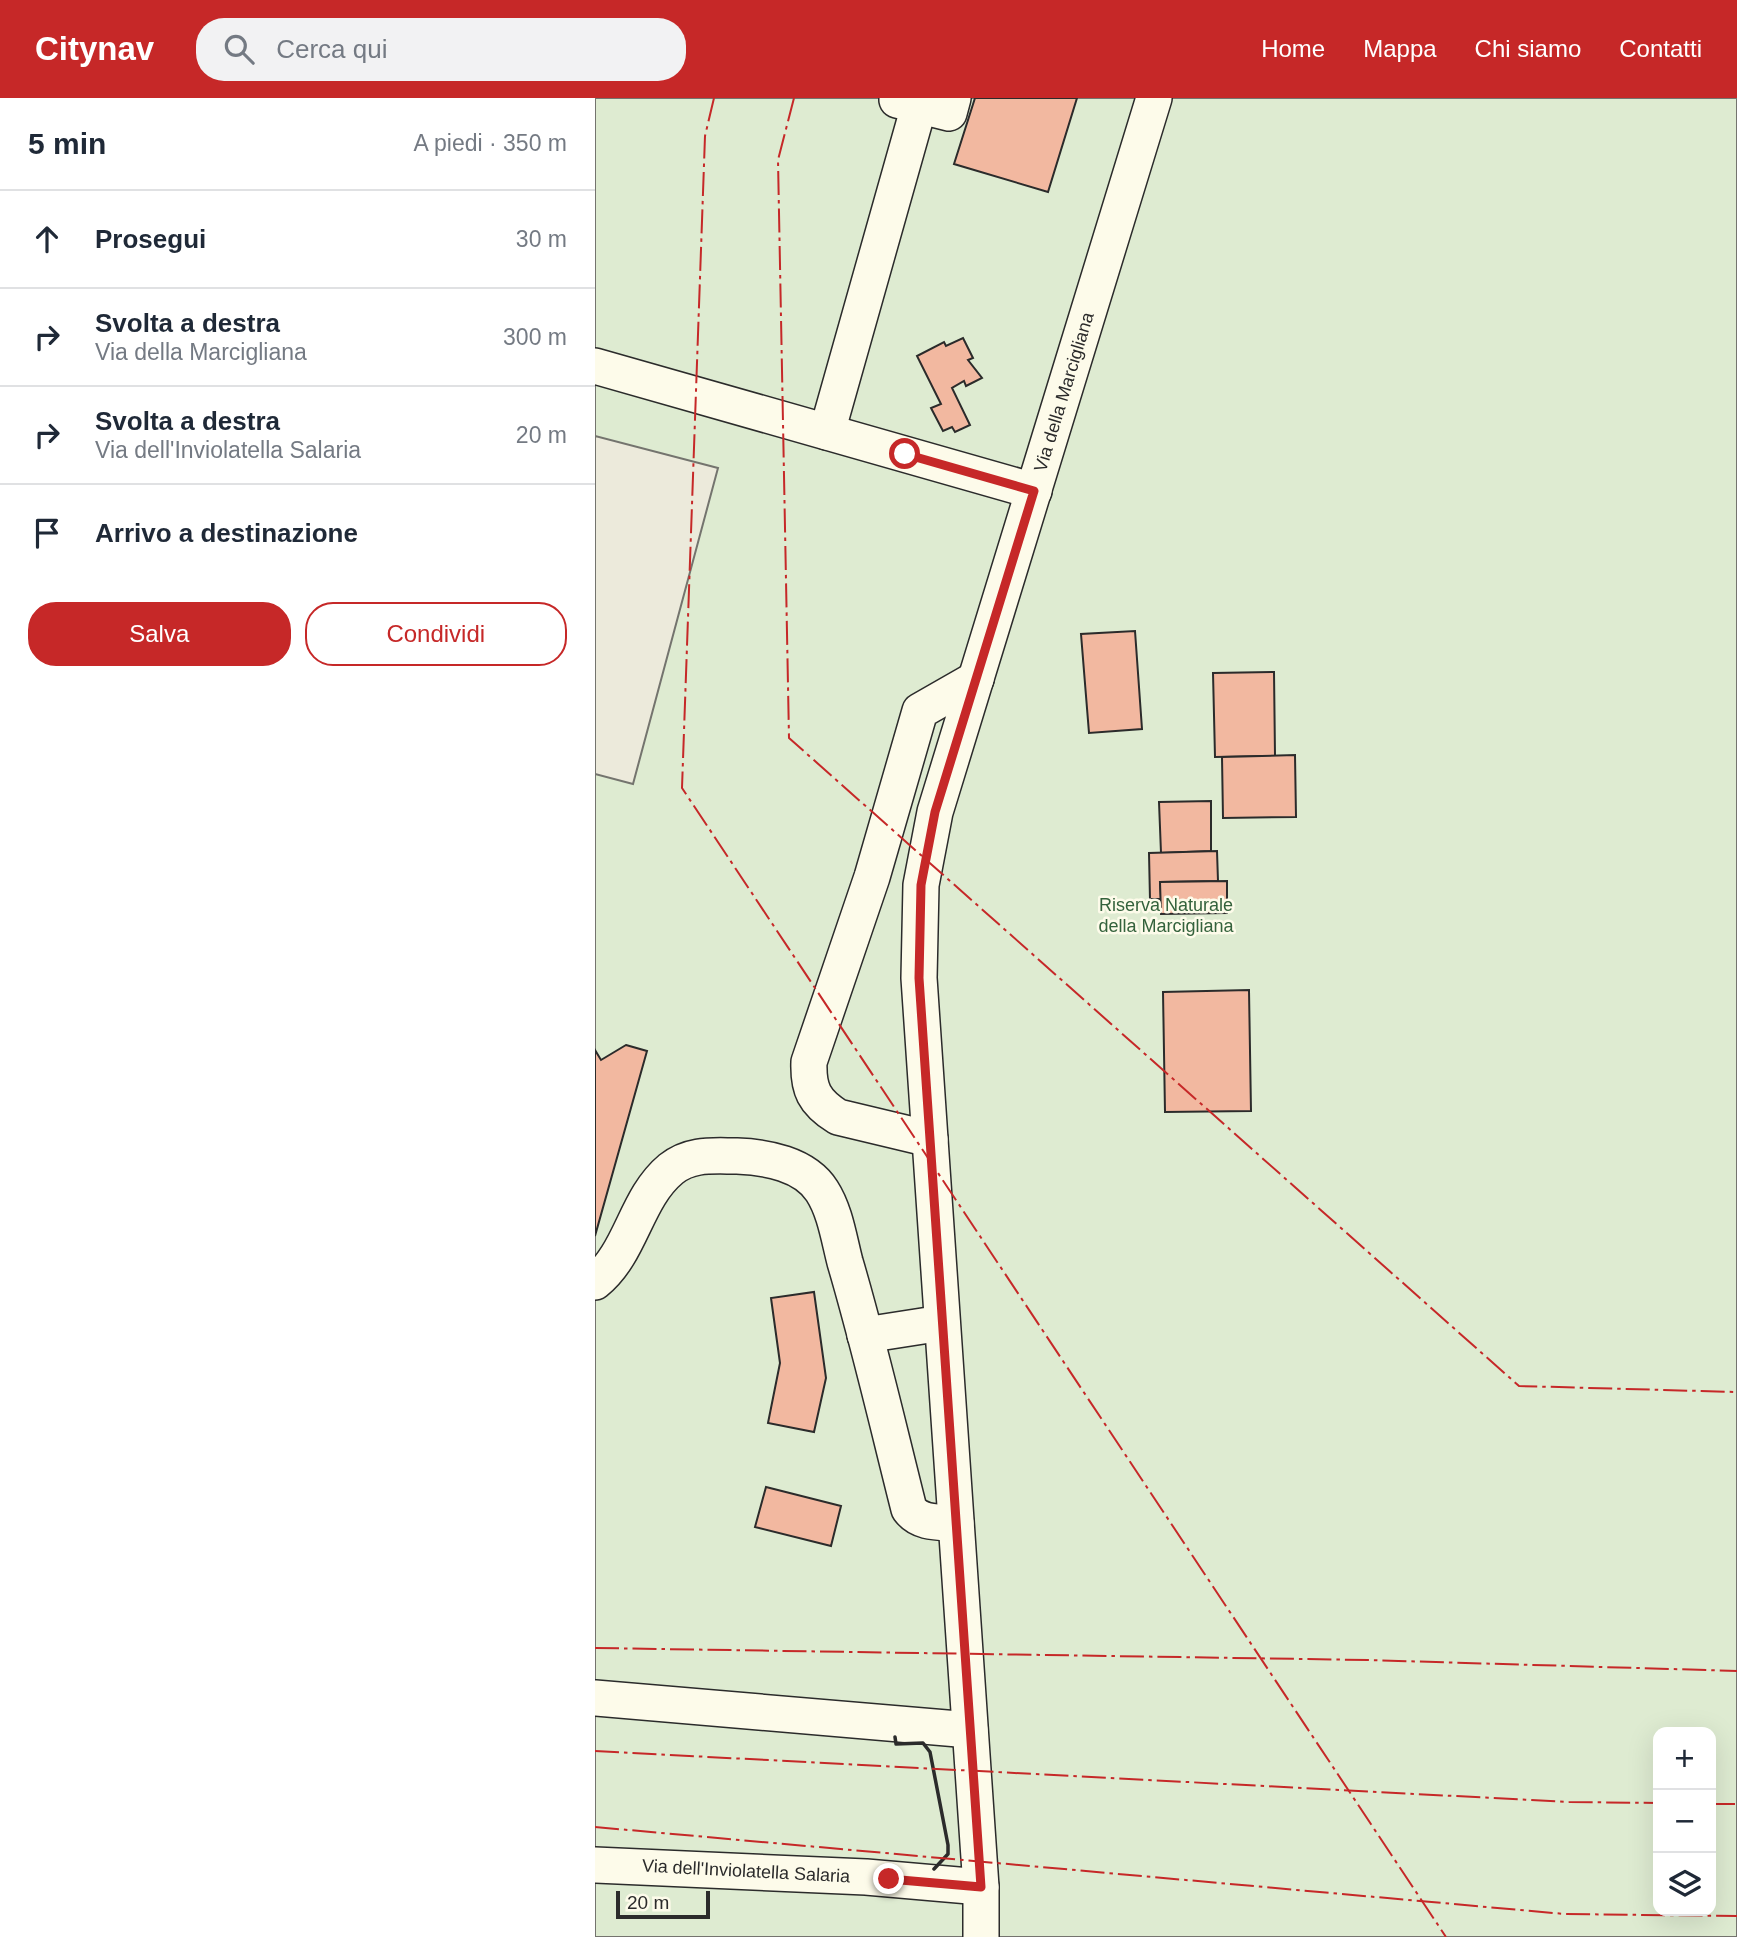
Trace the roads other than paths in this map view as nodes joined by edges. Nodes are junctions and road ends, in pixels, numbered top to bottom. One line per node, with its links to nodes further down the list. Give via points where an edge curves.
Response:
1 (953, 98): 3 (street, via 949,113)
2 (1154, 98): 6 (street, Via della Marcigliana)
3 (908, 102): 5 (street)
4 (595, 366): 5 (street)
5 (827, 432): 6 (street)
6 (1034, 491): 7 (street, Via della Marcigliana)
7 (976, 679): 8 (street, via 920,711); 9 (street, Via della Marcigliana, via 935,812)
8 (872, 877): 9 (street); 10 (street, via 809,1062 808,1082 814,1099 838,1117)
9 (921, 885): 10 (street, Via della Marcigliana, via 919,978)
10 (930, 1139): 12 (street, Via della Marcigliana)
11 (595, 1282): 13 (street, via 612,1268 652,1190 672,1168 694,1156 764,1157 796,1168 822,1189)
12 (942, 1323): 13 (street); 14 (street, Via della Marcigliana)
13 (865, 1335): 14 (street, via 909,1509 914,1517 927,1521)
14 (956, 1523): 16 (street, Via della Marcigliana)
15 (595, 1698): 16 (street)
16 (970, 1730): 18 (street, Via della Marcigliana)
17 (595, 1865): 18 (street, Via dell'Inviolatella Salaria)
18 (981, 1887): 19 (street, Via della Marcigliana)
19 (981, 1937)

